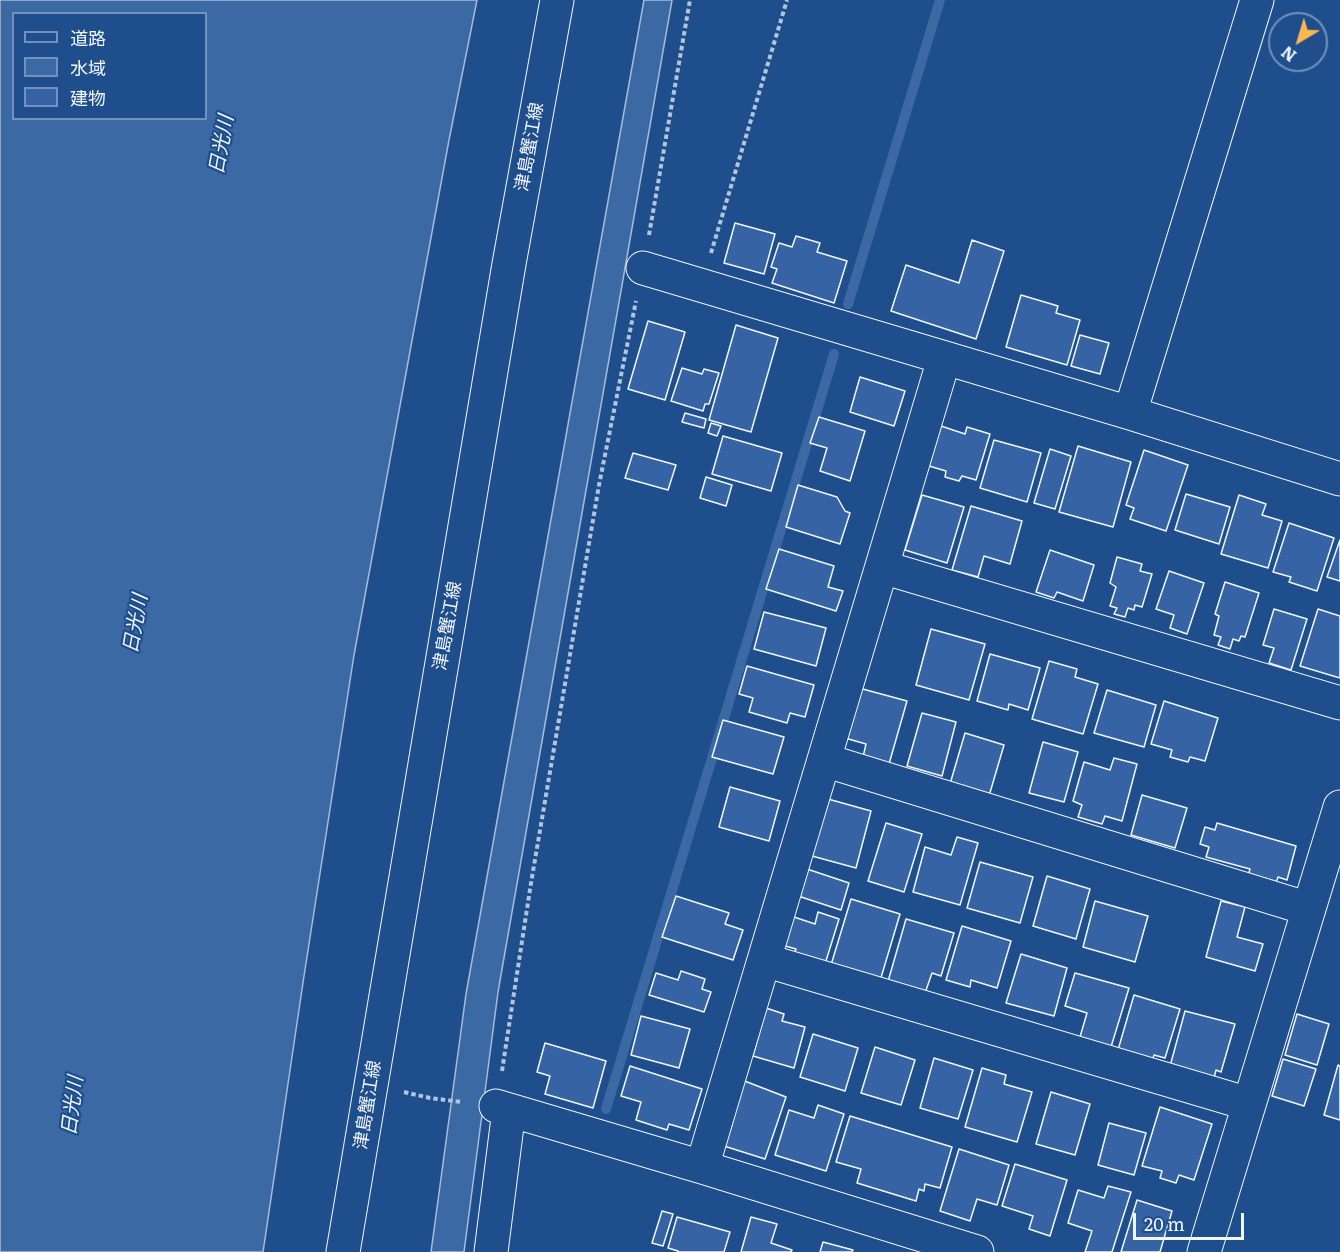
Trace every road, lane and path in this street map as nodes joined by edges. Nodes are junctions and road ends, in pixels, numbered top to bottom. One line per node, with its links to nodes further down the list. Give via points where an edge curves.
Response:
1 (557, 0): 19 (street, 津島蟹江線)
2 (690, 0): 5 (path)
3 (787, 0): 6 (path)
4 (1257, 0): 8 (street)
5 (643, 268): 6 (street); 17 (path, via 599,485 531,883)
6 (701, 285): 7 (street)
7 (944, 359): 8 (street); 10 (street)
8 (1130, 413): 9 (street)
9 (1340, 479)
10 (882, 567): 11 (street); 12 (street)
11 (1340, 703)
12 (824, 760): 14 (street); 15 (street)
13 (1340, 807): 14 (street)
14 (1309, 909): 16 (street)
15 (764, 960): 16 (street); 18 (street)
16 (1249, 1104): 22 (street)
17 (503, 1108): 18 (street); 20 (street)
18 (702, 1167): 21 (street)
19 (343, 1252)
20 (491, 1252)
21 (977, 1252)
22 (1204, 1252)

